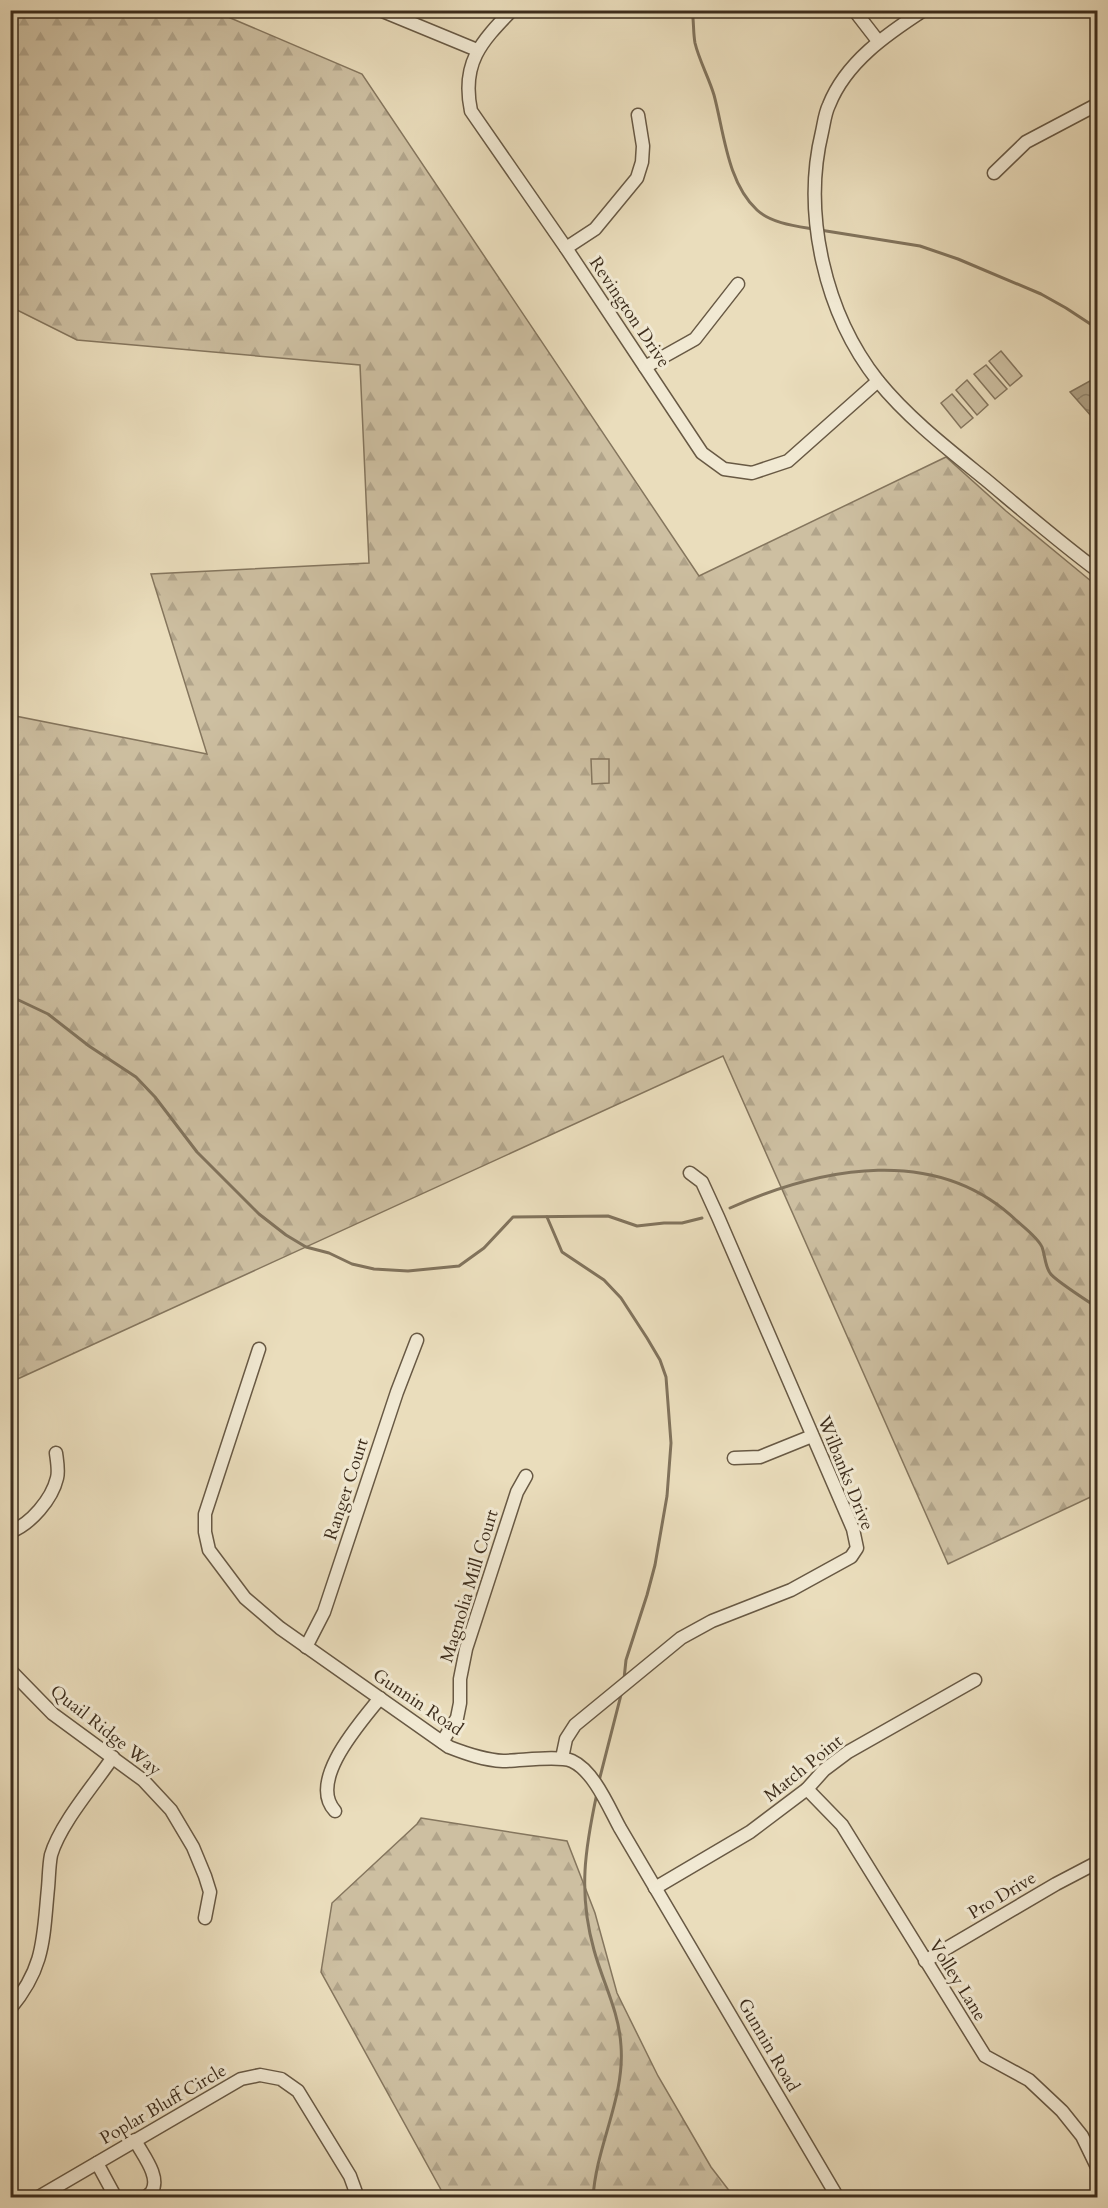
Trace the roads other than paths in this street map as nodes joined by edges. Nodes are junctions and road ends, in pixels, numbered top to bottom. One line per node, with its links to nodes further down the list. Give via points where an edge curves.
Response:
1 (380, 10): 6 (street)
2 (512, 10): 6 (street, Revington Drive)
3 (854, 10): 5 (street)
4 (924, 10): 5 (street)
5 (878, 41): 13 (street, via 857,62 829,105 815,168 814,199 820,249 833,299 846,329)
6 (477, 50): 10 (street, Revington Drive, via 469,76 471,111)
7 (1098, 104): 9 (street, via 1026,142)
8 (638, 115): 10 (street, via 643,146 637,178 595,229)
9 (994, 173)
10 (566, 248): 12 (street, Revington Drive)
11 (738, 284): 12 (street, via 695,339)
12 (645, 367): 13 (street, Revington Drive, via 702,453 724,469 752,472 788,460)
13 (878, 381): 14 (street, via 954,454)
14 (1098, 572)
15 (690, 1173): 18 (street, Wilbanks Drive, via 702,1182)
16 (417, 1340): 23 (street, Ranger Court, via 324,1612)
17 (259, 1349): 23 (street, Gunnin Road, via 205,1514 205,1532 209,1550 245,1598)
18 (812, 1436): 20 (street, via 760,1457); 29 (street, Wilbanks Drive, via 853,1529 857,1548 850,1557 791,1590 712,1621 681,1638 575,1725 566,1739)
19 (56, 1453): 22 (street, via 58,1476 52,1490 39,1511)
20 (734, 1458)
21 (526, 1476): 27 (street, Magnolia Mill Court, via 517,1492 466,1649 457,1718)
22 (10, 1532)
23 (306, 1647): 26 (street, Gunnin Road)
24 (10, 1670): 28 (street, Quail Ridge Way, via 53,1714)
25 (975, 1680): 30 (street, Match Point, via 848,1752)
26 (380, 1698): 27 (street, Gunnin Road); 31 (street, via 333,1763 327,1788 330,1806)
27 (442, 1742): 29 (street, Gunnin Road, via 475,1757 501,1761)
28 (113, 1757): 34 (street, Quail Ridge Way, via 158,1795 186,1833 210,1892); 36 (street, via 60,1833 51,1856 41,1952 26,1990)
29 (562, 1758): 33 (street, Gunnin Road, via 574,1762 598,1787)
30 (807, 1789): 33 (street, Match Point, via 750,1832); 35 (street, Volley Lane, via 842,1825)
31 (335, 1811)
32 (1098, 1862): 35 (street, Pro Drive)
33 (655, 1888): 44 (street, Gunnin Road)
34 (205, 1918)
35 (925, 1961): 39 (street, Volley Lane, via 985,2056 1029,2080 1062,2111 1082,2136)
36 (10, 2009)
37 (135, 2140): 38 (street, Poplar Bluff Circle); 42 (street, via 153,2174 152,2191); 43 (street, Poplar Bluff Circle, via 241,2079 260,2075 281,2079 298,2091 350,2176)
38 (97, 2163): 40 (street, Poplar Bluff Circle); 41 (street)
39 (1098, 2169)
40 (37, 2198)
41 (116, 2198)
42 (145, 2198)
43 (358, 2198)
44 (837, 2198)

